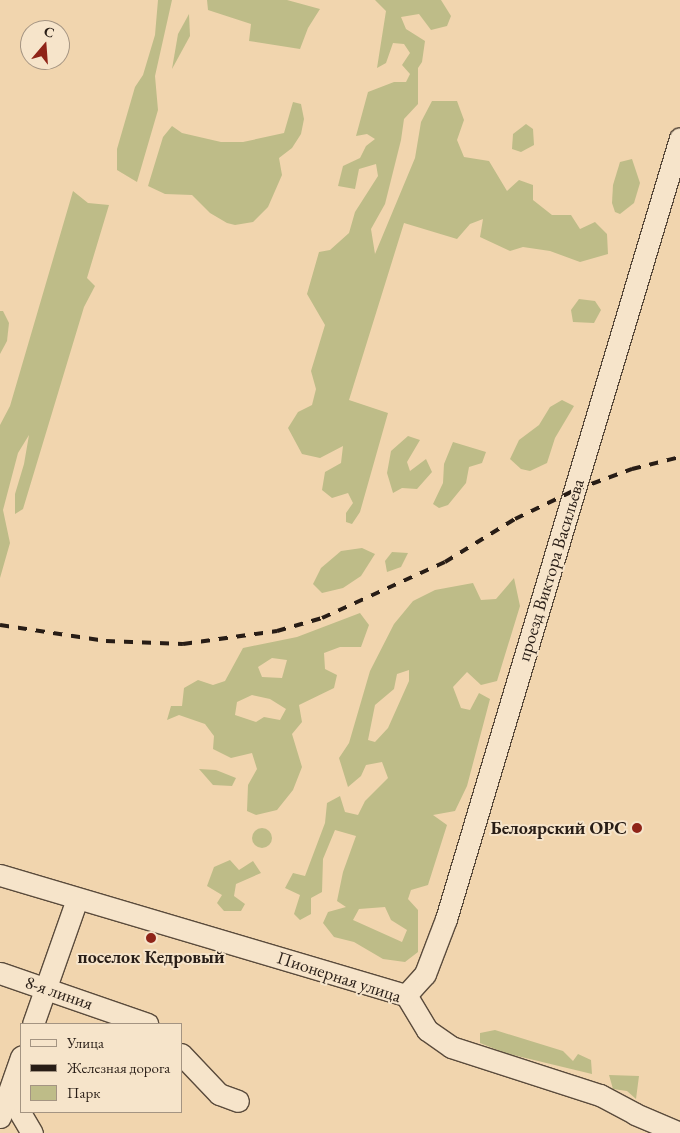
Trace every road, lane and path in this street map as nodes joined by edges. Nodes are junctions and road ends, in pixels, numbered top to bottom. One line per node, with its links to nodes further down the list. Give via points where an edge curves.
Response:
1 (680, 138): 6 (street, проезд Виктора Васильева, via 446,919 425,974)
2 (0, 875): 3 (street, Пионерная улица)
3 (77, 899): 5 (street); 6 (street, Пионерная улица)
4 (0, 973): 5 (street, 8-я линия)
5 (45, 988): 7 (street); 8 (street, 8-я линия)
6 (406, 996): 15 (street, Пионерная улица, via 427,1030 451,1047 600,1094 635,1114)
7 (33, 1023)
8 (144, 1023)
9 (182, 1055): 12 (street, via 219,1094)
10 (20, 1061): 11 (street)
11 (8, 1094): 13 (street); 14 (street)
12 (238, 1101)
13 (0, 1116)
14 (32, 1133)
15 (680, 1133)

